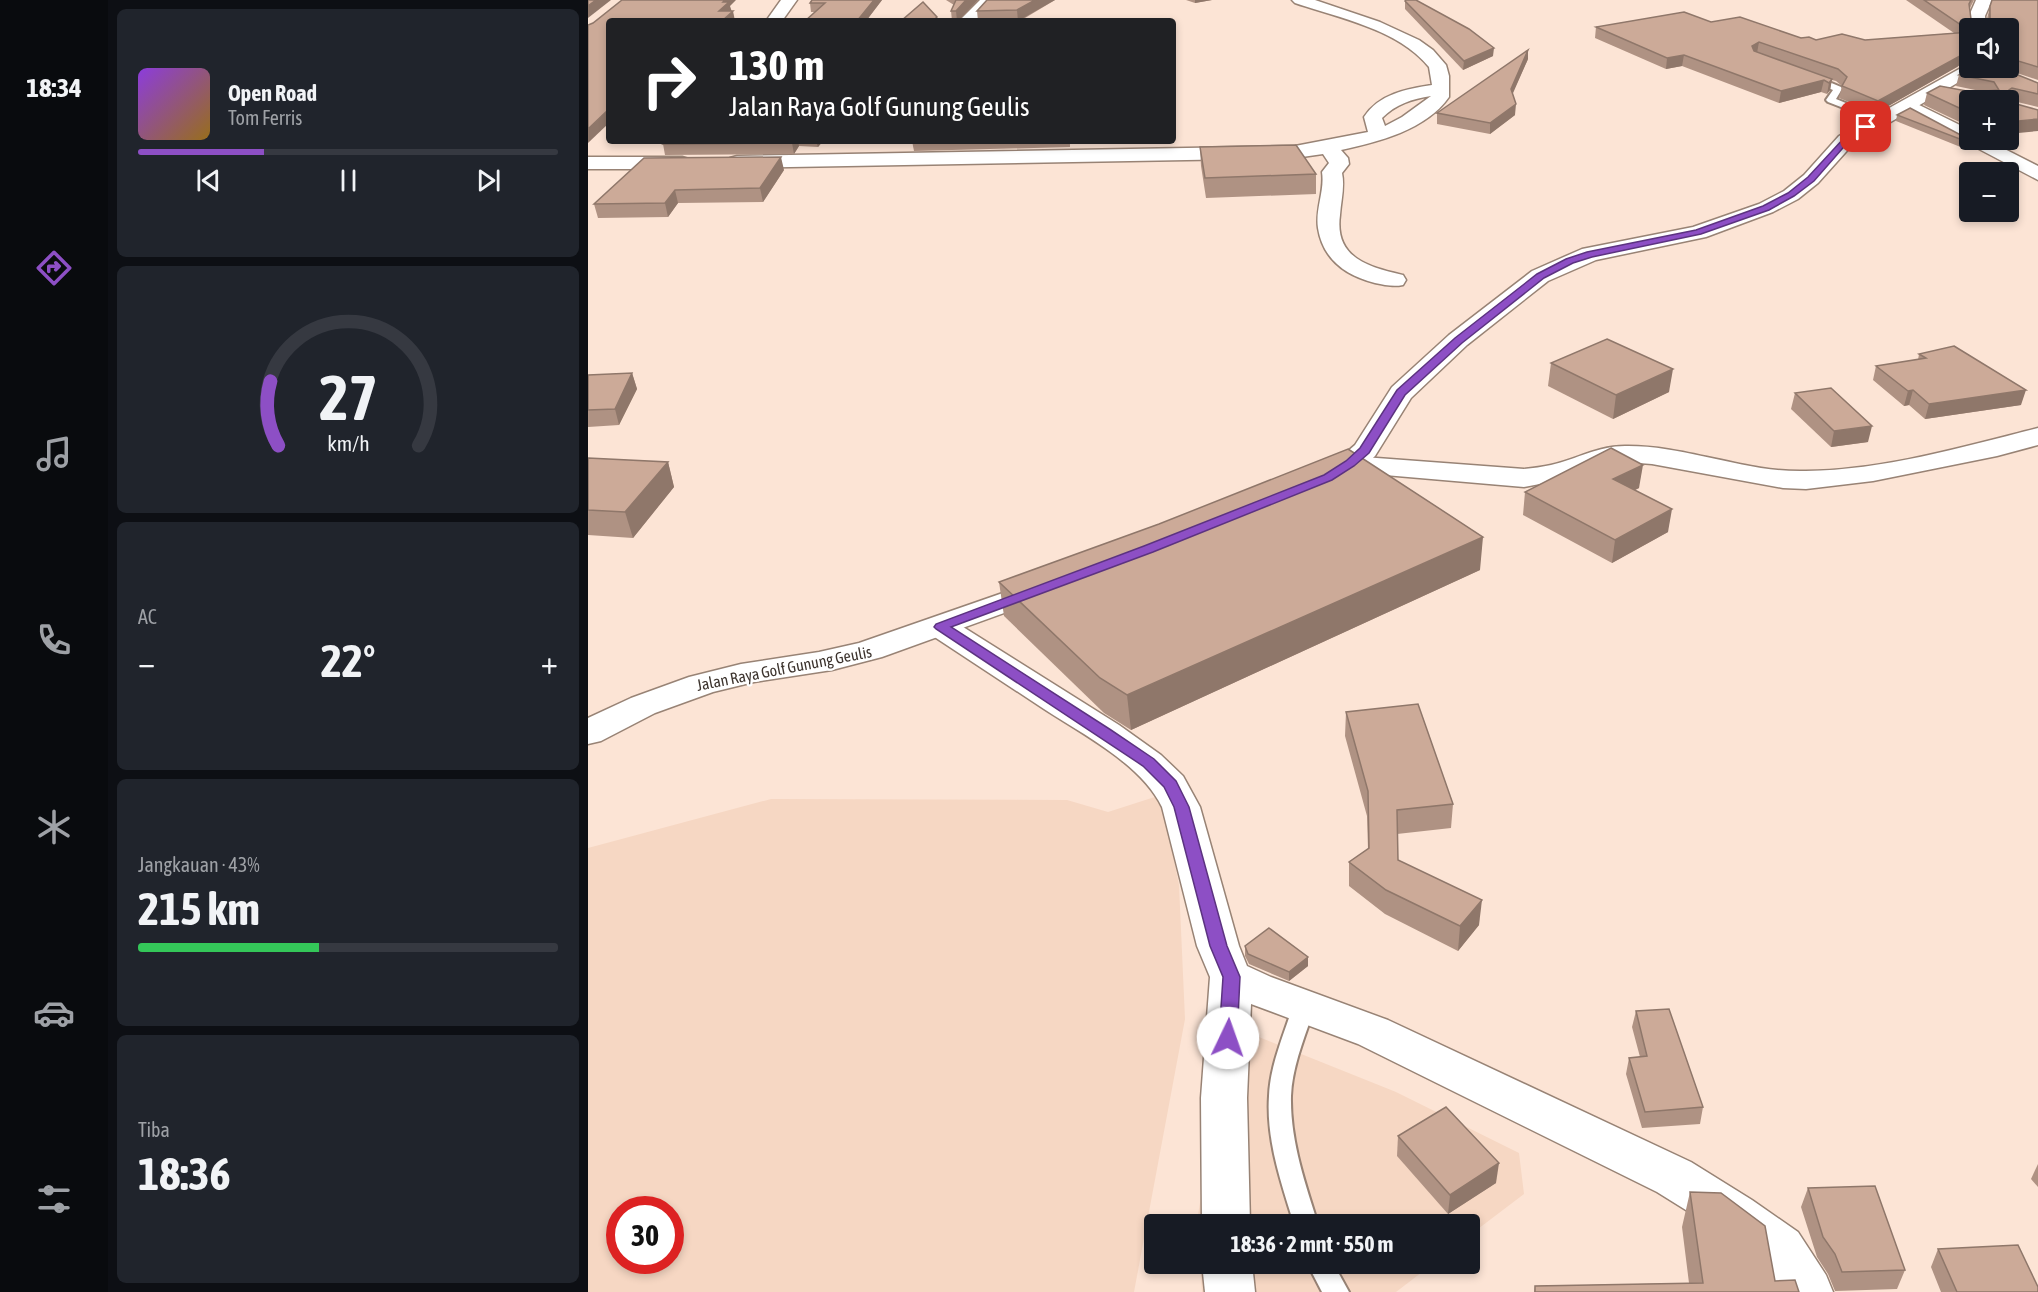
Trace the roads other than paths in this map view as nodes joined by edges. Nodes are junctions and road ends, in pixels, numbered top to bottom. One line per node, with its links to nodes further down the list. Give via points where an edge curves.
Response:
1 (789, 0): 5 (street)
2 (989, 0): 6 (street)
3 (1300, 0): 10 (street, via 1373,25 1424,51 1437,64 1442,76)
4 (1984, 0): 7 (street)
5 (776, 18)
6 (974, 18)
7 (1977, 18)
8 (1800, 74): 12 (lane, via 1838,89 1830,100)
9 (1964, 78): 11 (street, via 1945,91)
10 (1440, 89): 14 (street, via 1440,97 1429,108); 14 (street, via 1385,104 1372,117)
11 (1909, 105): 12 (street); 13 (street)
12 (1880, 120): 28 (street, via 1846,140 1791,195 1766,208 1698,232 1580,257 1540,276 1458,340 1401,393 1365,450)
13 (1959, 132)
14 (1381, 134): 17 (street)
15 (863, 144): 20 (street)
16 (634, 147): 22 (street)
17 (1329, 148): 19 (street); 23 (street, via 1338,158 1338,168)
18 (1992, 150): 24 (street)
19 (1295, 152): 20 (street); 23 (street)
20 (850, 161): 22 (street)
21 (588, 163): 22 (street)
22 (611, 163): 25 (street)
23 (1332, 172): 26 (street, via 1328,216 1332,241 1354,268)
24 (2038, 174)
25 (588, 180)
26 (1395, 280)
27 (2038, 436): 28 (street, via 1872,473 1806,480 1626,454 1604,456 1556,473 1524,478)
28 (1350, 464): 29 (street)
29 (1297, 490)
30 (1071, 578): 31 (street, Jalan Raya Golf Gunung Geulis)
31 (941, 627): 32 (street, Jalan Raya Golf Gunung Geulis, via 822,663 741,674 687,687 627,711); 33 (street, via 1106,733 1148,763 1170,785 1181,807 1218,946)
32 (588, 733)
33 (1231, 977): 34 (street); 35 (street, via 1224,1098)
34 (1304, 1006): 36 (lane, via 1280,1096 1286,1160); 41 (street, via 1373,1032 1674,1178 1736,1215 1780,1248)
35 (1226, 1214)
36 (1303, 1214)
37 (1228, 1274): 39 (street)
38 (1325, 1274): 40 (lane)
39 (1230, 1292)
40 (1336, 1292)
41 (1808, 1292)

